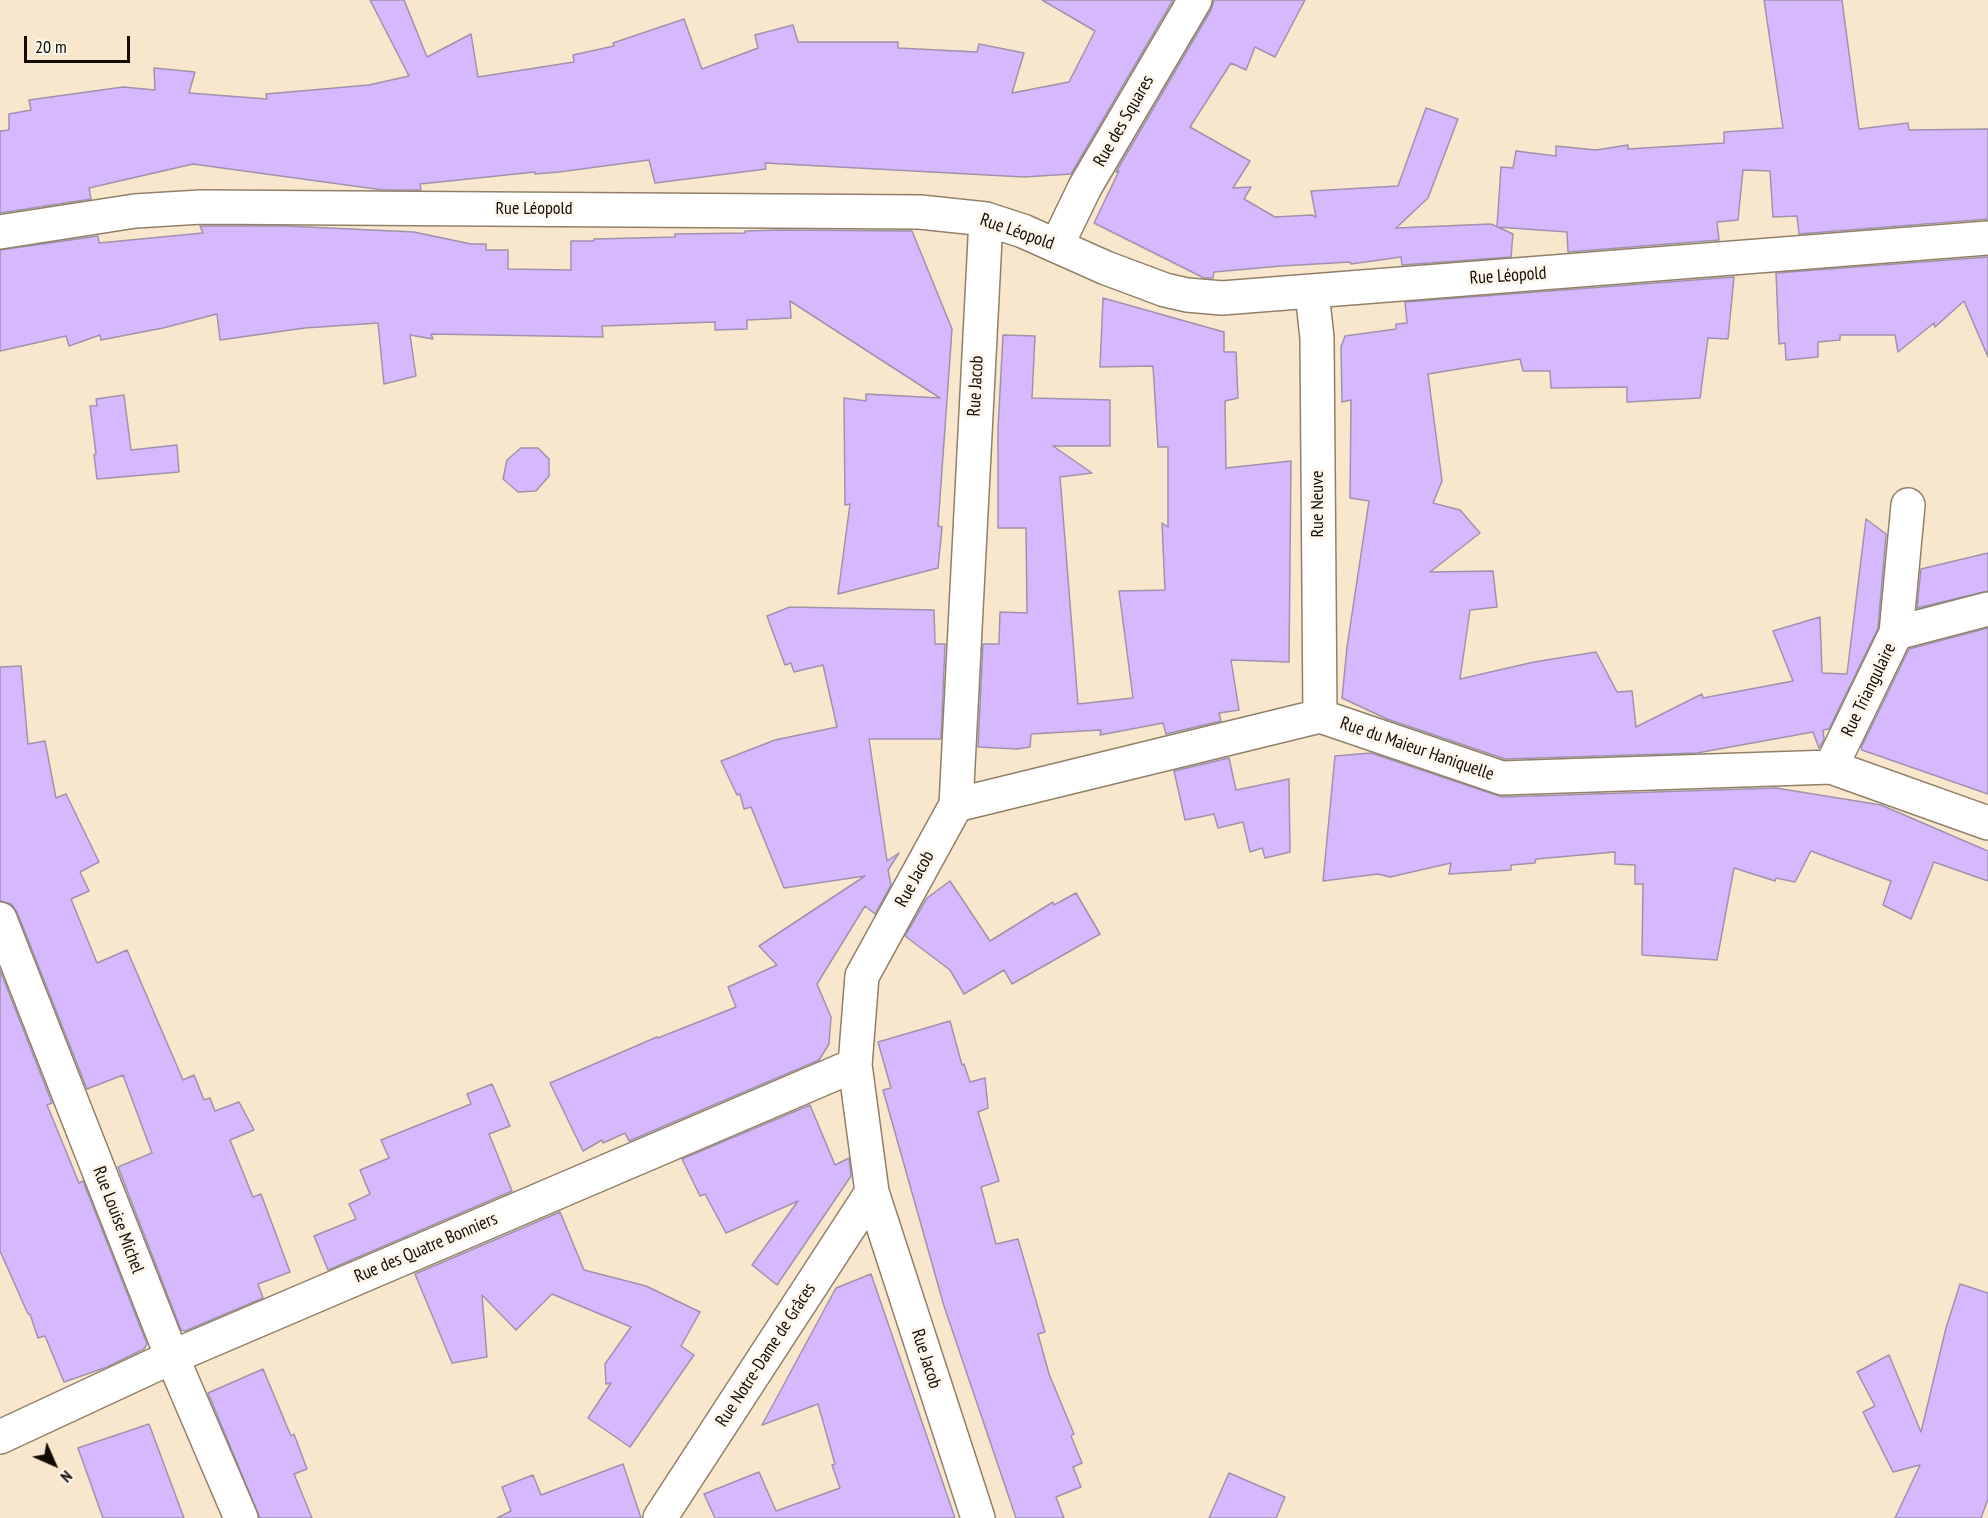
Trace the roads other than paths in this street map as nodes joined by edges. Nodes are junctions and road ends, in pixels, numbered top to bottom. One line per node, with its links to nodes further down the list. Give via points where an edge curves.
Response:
1 (1195, 0): 5 (street, Rue des Squares, via 1085,187)
2 (986, 219): 3 (street, Rue Léopold, via 920,212 201,207 158,208); 5 (street, Rue Léopold); 12 (street, Rue Jacob)
3 (0, 232)
4 (1988, 238): 6 (street, Rue Léopold)
5 (1057, 245): 6 (street, Rue Léopold, via 1175,293 1234,298)
6 (1311, 292): 10 (street, Rue Neuve, via 1317,338)
7 (1908, 505): 9 (street)
8 (1988, 609): 9 (street, Rue Triangulaire)
9 (1896, 633): 11 (street, Rue Triangulaire)
10 (1320, 716): 11 (street, Rue du Maieur Haniquelle, via 1502,778); 12 (street, Rue du Maieur Haniquelle)
11 (1831, 767): 13 (street, Rue du Maieur Haniquelle)
12 (956, 805): 15 (street, Rue Jacob, via 862,976)
13 (1988, 823)
14 (0, 919): 17 (street, Rue Louise Michel)
15 (855, 1065): 16 (street, Rue Jacob); 17 (street, Rue des Quatre Bonniers)
16 (872, 1192): 20 (street, Rue Notre-Dame de Grâces); 21 (street, Rue Jacob)
17 (172, 1357): 18 (street, Rue des Quatre Bonniers); 19 (street, Rue Louise Michel)
18 (0, 1437)
19 (241, 1518)
20 (660, 1518)
21 (978, 1518)

